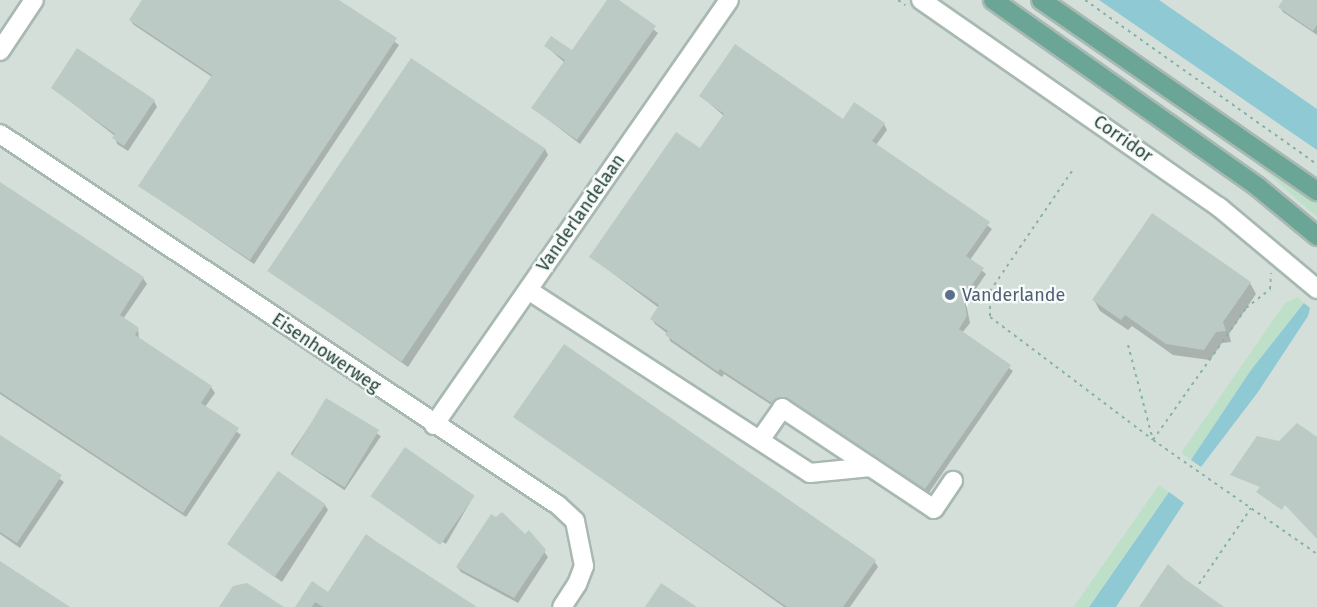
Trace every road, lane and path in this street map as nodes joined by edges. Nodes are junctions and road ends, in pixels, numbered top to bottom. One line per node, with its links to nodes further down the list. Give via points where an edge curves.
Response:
1 (34, 0): 8 (street)
2 (729, 0): 16 (street, Vanderlandelaan)
3 (898, 0): 7 (path)
4 (993, 0): 13 (main road, via 1258,187)
5 (1041, 0): 12 (main road)
6 (1085, 0): 10 (path)
7 (914, 3): 15 (street, Corridor, via 1219,207)
8 (0, 51)
9 (0, 134): 18 (street, Eisenhowerweg)
10 (1317, 164)
11 (1072, 171): 20 (path, via 990,291 990,316)
12 (1317, 191)
13 (1317, 236)
14 (1270, 268): 20 (path, via 1270,289 1246,308)
15 (1317, 289)
16 (528, 290): 18 (street, Vanderlandelaan); 19 (street)
17 (1128, 345): 20 (path)
18 (434, 425): 26 (street, Eisenhowerweg, via 558,505 574,521 584,566 578,584)
19 (760, 440): 21 (street, via 810,473); 21 (street, via 782,408)
20 (1153, 440): 23 (path)
21 (871, 467): 22 (street, via 934,509)
22 (953, 481)
23 (1251, 508): 24 (path); 25 (path)
24 (1317, 554)
25 (1198, 584)
26 (562, 607)

